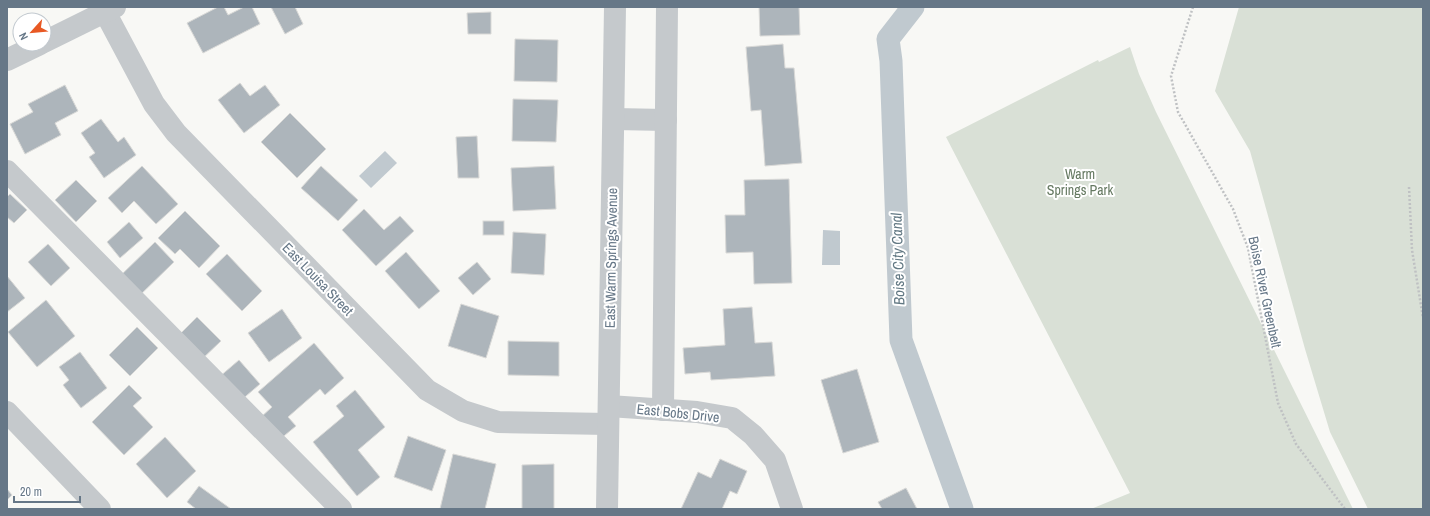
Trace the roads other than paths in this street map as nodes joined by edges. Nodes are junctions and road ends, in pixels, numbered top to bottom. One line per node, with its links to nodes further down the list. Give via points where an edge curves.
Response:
1 (615, 7): 7 (street, East Warm Springs Avenue)
2 (668, 7): 8 (street)
3 (110, 10): 4 (street); 12 (street, East Louisa Street, via 154,104 176,133 427,390 463,411 498,422)
4 (52, 38)
5 (24, 52): 6 (street)
6 (7, 60)
7 (614, 119): 8 (street); 12 (street, East Warm Springs Avenue)
8 (666, 120): 10 (street)
9 (7, 171): 14 (street)
10 (663, 410): 12 (street, East Bobs Drive); 16 (street, East Bobs Drive, via 732,418 753,435 775,460)
11 (7, 412): 13 (street)
12 (609, 415): 15 (street, East Warm Springs Avenue)
13 (100, 509)
14 (341, 509)
15 (607, 509)
16 (792, 509)

